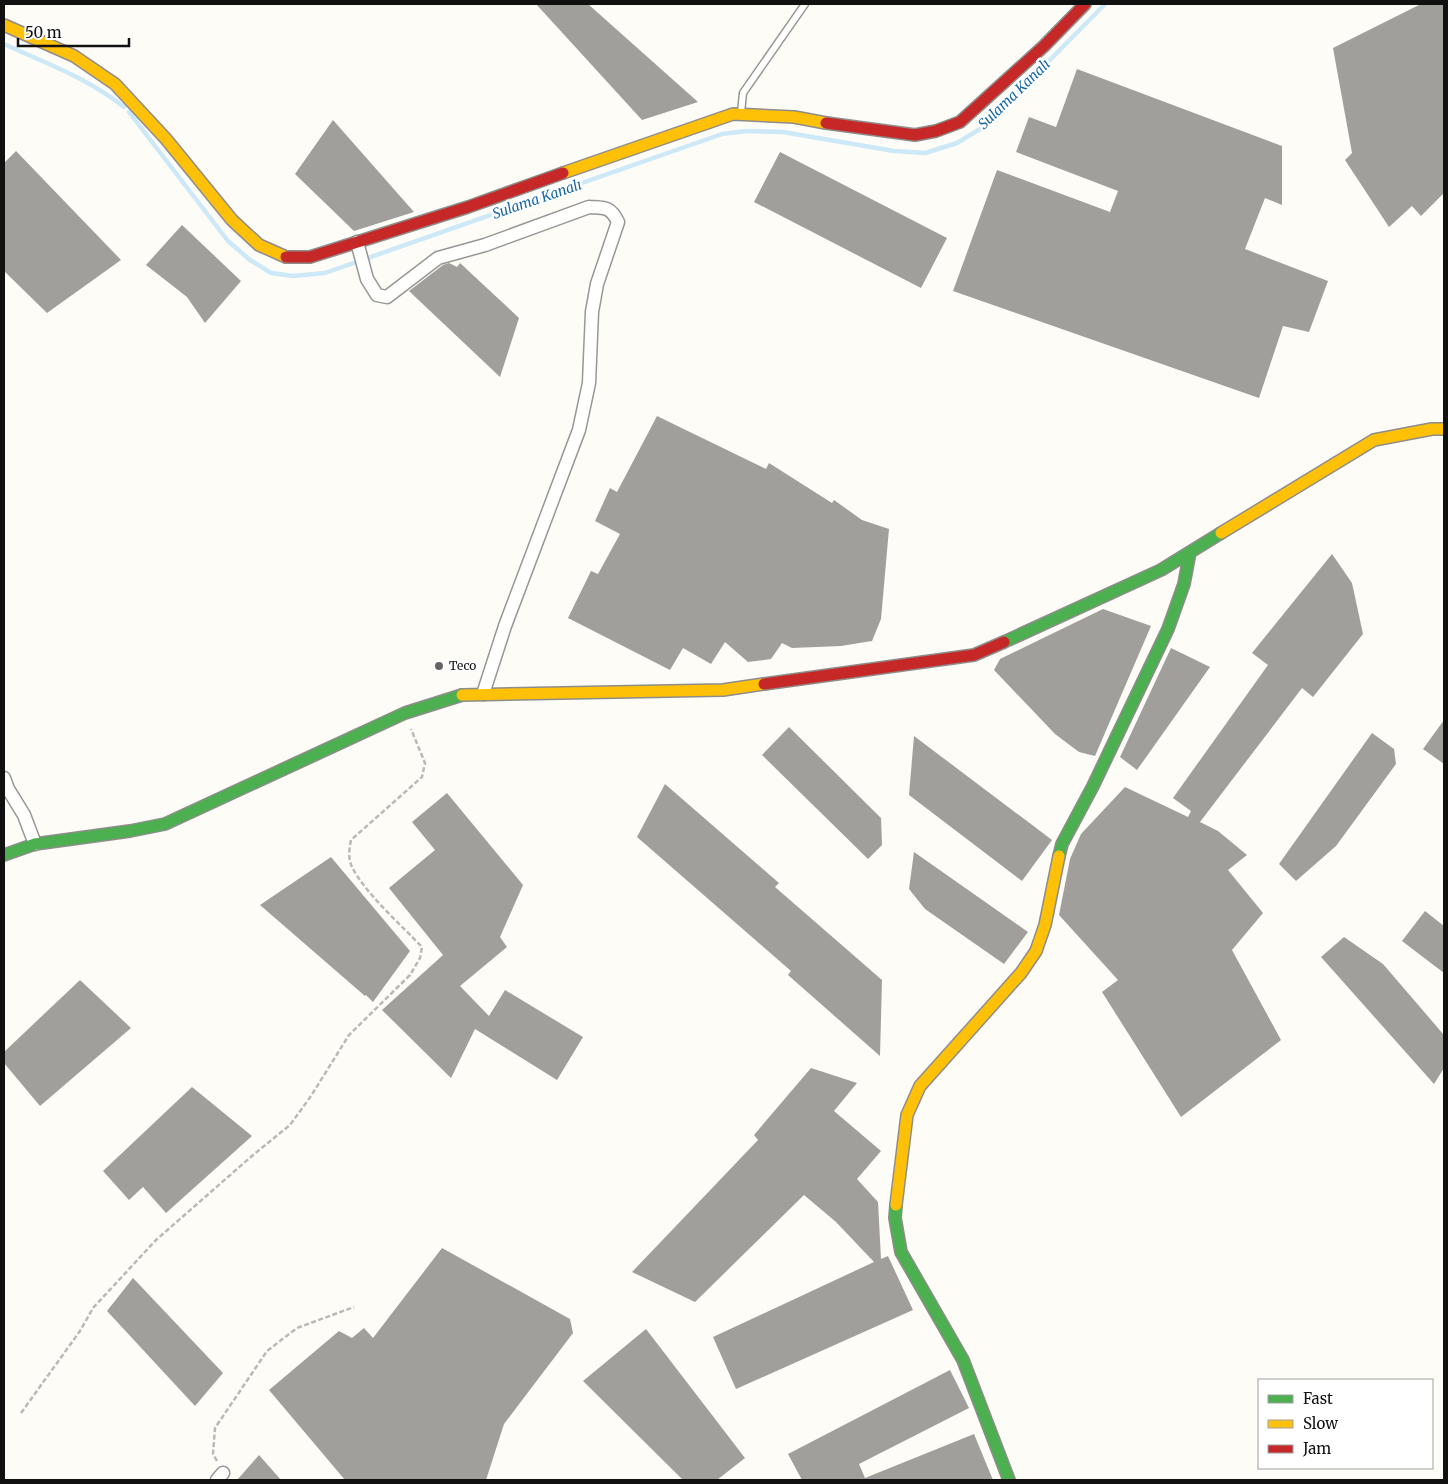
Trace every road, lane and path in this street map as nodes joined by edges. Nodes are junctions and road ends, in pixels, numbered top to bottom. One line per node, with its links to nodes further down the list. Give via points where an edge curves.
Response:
1 (805, 4): 4 (lane, via 743,93)
2 (1085, 4): 4 (street, via 960,122 936,131 915,135 794,117)
3 (4, 24): 5 (street, via 74,56 115,84 166,139 232,220 259,245 283,257)
4 (741, 114): 5 (street, via 689,128 468,208)
5 (360, 254): 8 (street, via 367,279 377,295 387,297 438,258 485,246 589,207 607,208 618,222 596,284 589,383 578,430)
6 (1444, 429): 7 (street, via 1374,440)
7 (1190, 552): 8 (street, via 1161,570 974,655 723,690); 16 (street, via 1184,584 1168,629 1062,844 1036,951 1021,973 920,1086 907,1115 895,1218 901,1252 963,1360)
8 (483, 694): 9 (street, via 464,694)
9 (405, 713): 11 (street, via 165,824); 14 (path, via 425,763 422,777 351,840 348,850 351,866 364,886 422,947 420,958 410,975 349,1035 290,1125 156,1240 93,1308)
10 (4, 778): 11 (street)
11 (35, 844): 12 (street)
12 (4, 855)
13 (354, 1307): 15 (path, via 297,1328 267,1351 215,1428 213,1454)
14 (21, 1413)
15 (220, 1477)
16 (1009, 1480)

